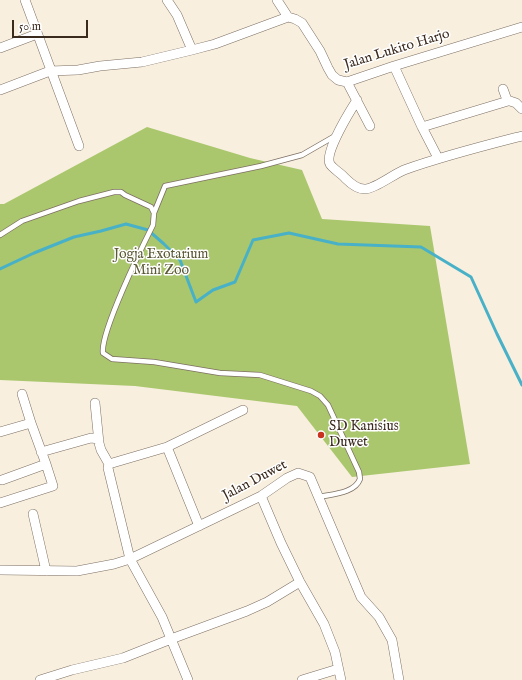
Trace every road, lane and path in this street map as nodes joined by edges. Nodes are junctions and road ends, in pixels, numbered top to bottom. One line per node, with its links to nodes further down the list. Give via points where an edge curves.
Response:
1 (25, 0): 6 (street)
2 (167, 0): 8 (street, via 178,15)
3 (277, 0): 4 (street)
4 (288, 17): 8 (street); 11 (street, Jalan Lukito Harjo, via 302,22 332,75)
5 (522, 27): 9 (street, Jalan Lukito Harjo)
6 (37, 34): 7 (street); 10 (street)
7 (0, 48)
8 (192, 50): 10 (street, via 142,62)
9 (394, 66): 11 (street, Jalan Lukito Harjo); 18 (street)
10 (50, 71): 13 (street); 21 (street)
11 (347, 82): 14 (street)
12 (503, 89): 15 (street)
13 (0, 90)
14 (357, 100): 17 (street); 19 (street)
15 (508, 101): 16 (street, via 516,103); 18 (street)
16 (522, 109)
17 (370, 126)
18 (422, 127): 22 (street)
19 (338, 134): 22 (street, via 330,150 330,163 351,184 362,189 373,187 402,171); 23 (lane, via 302,155 165,186)
20 (522, 136): 22 (street)
21 (79, 146)
22 (438, 158)
23 (154, 213): 24 (lane, via 151,207 121,192 114,192 22,221); 37 (lane, via 153,225 105,334 103,353 112,359 154,362 220,373 260,375 320,396 328,404 360,479 350,490)
24 (0, 236)
25 (22, 394): 28 (street)
26 (95, 403): 30 (street)
27 (243, 410): 31 (street)
28 (31, 424): 29 (street); 32 (street)
29 (0, 432)
30 (99, 440): 32 (street, via 91,438); 34 (street)
31 (167, 447): 34 (street); 40 (street)
32 (41, 452): 33 (street)
33 (46, 464): 35 (street); 38 (street, via 53,486)
34 (109, 464): 41 (street)
35 (2, 480)
36 (260, 496): 37 (street, Jalan Duwet, via 298,473 310,477); 40 (street, Jalan Duwet); 44 (street)
37 (319, 497): 52 (street, Jalan Duwet, via 361,597 392,640)
38 (0, 503)
39 (33, 514): 43 (street)
40 (198, 526): 41 (street, Jalan Duwet)
41 (130, 559): 43 (street, Jalan Duwet, via 77,571); 45 (street, via 162,617)
42 (0, 570): 43 (street, Jalan Duwet)
43 (46, 571)
44 (300, 582): 45 (street, via 247,611); 46 (street, via 324,624 335,652)
45 (171, 639): 48 (street, via 123,658); 49 (street)
46 (338, 669): 47 (street); 51 (street)
47 (315, 678): 50 (street)
48 (45, 679)
49 (188, 680)
50 (302, 680)
51 (341, 680)
52 (399, 680)

